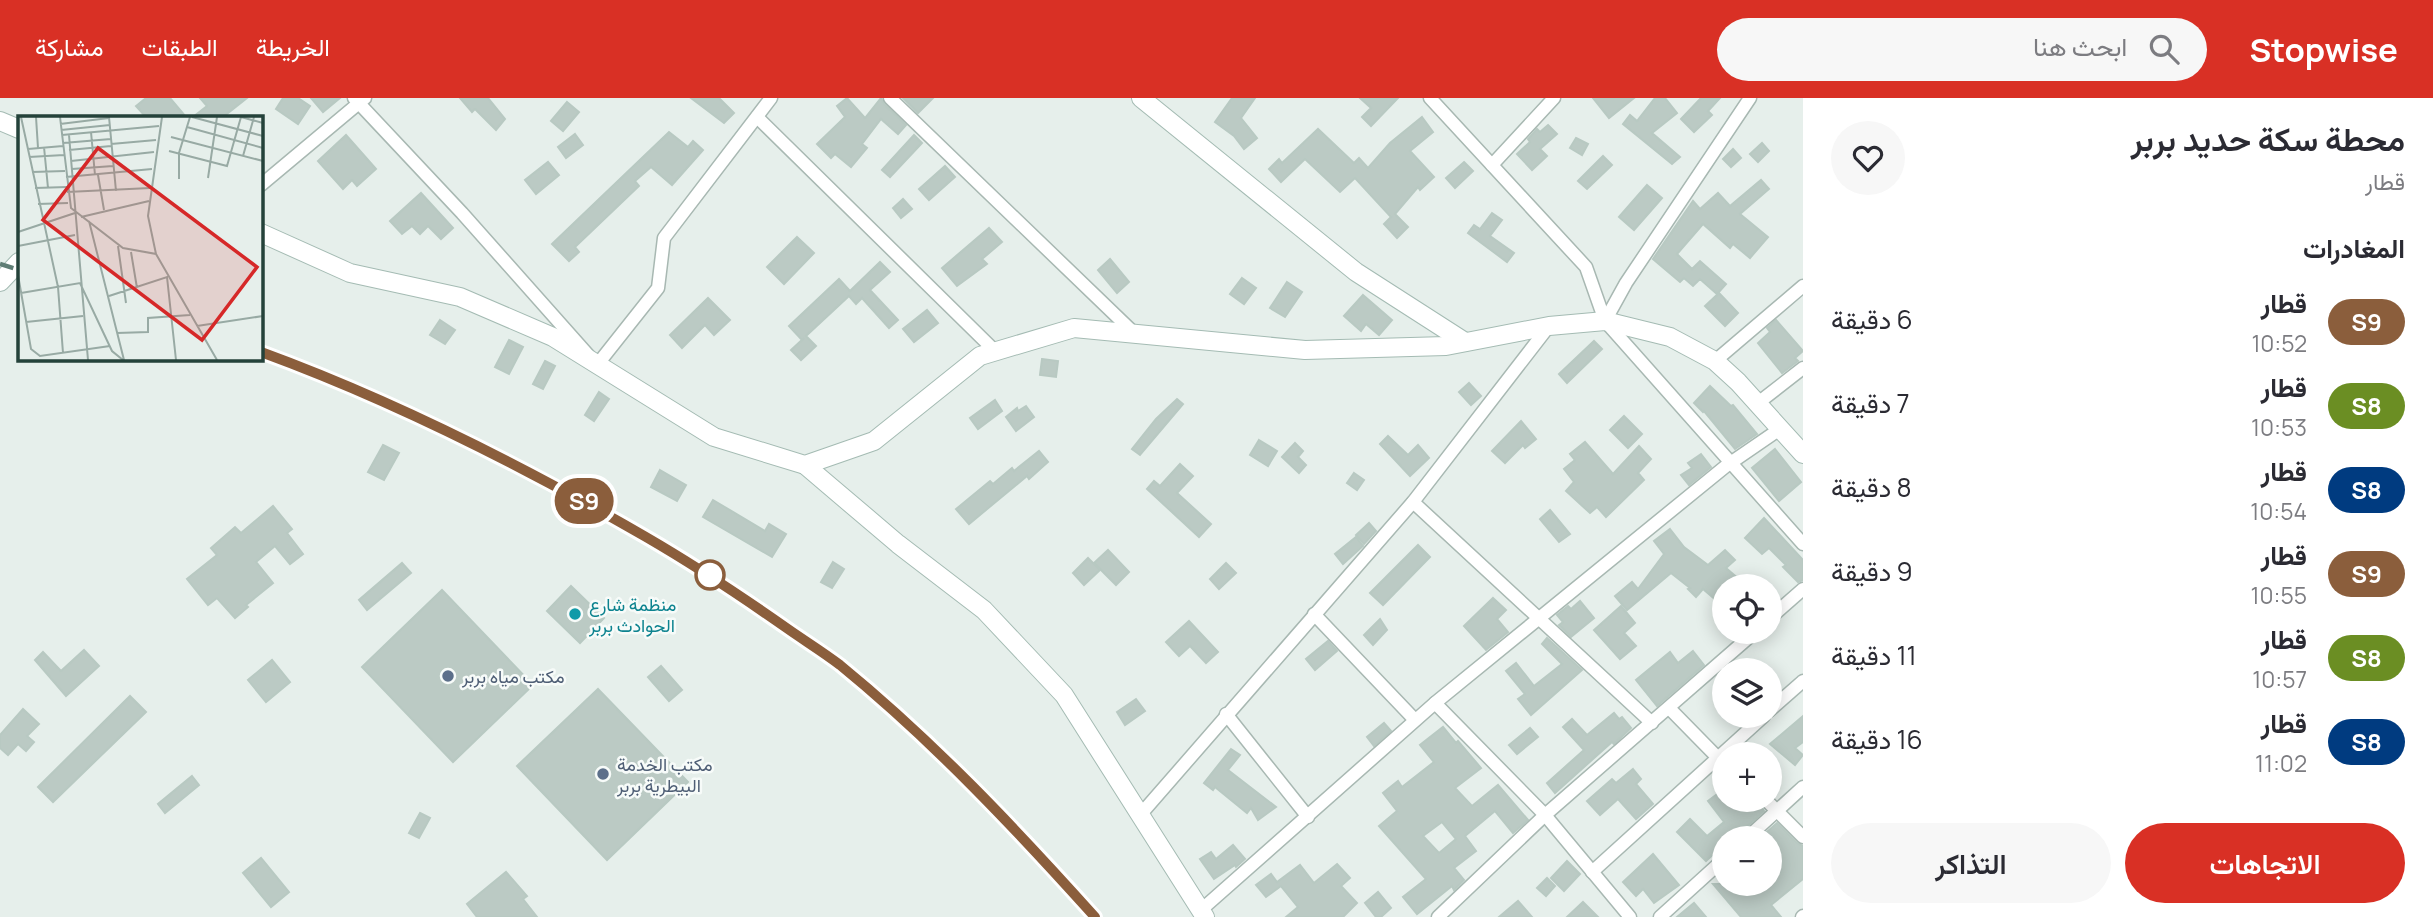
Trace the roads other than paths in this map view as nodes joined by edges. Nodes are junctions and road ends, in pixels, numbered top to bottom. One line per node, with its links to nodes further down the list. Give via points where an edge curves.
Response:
1 (771, 98): 8 (street)
2 (890, 98): 19 (street)
3 (1141, 98): 20 (street, via 1356,272)
4 (1430, 98): 11 (street)
5 (1554, 98): 11 (street)
6 (1750, 98): 17 (street)
7 (360, 100): 12 (street); 23 (street)
8 (757, 117): 21 (street); 23 (street, via 664,238 658,288)
9 (0, 121): 10 (street)
10 (18, 129)
11 (1492, 165): 17 (street, via 1586,267)
12 (262, 184)
13 (262, 233): 23 (street, via 350,273 460,297 553,337)
14 (18, 263): 15 (street)
15 (0, 282)
16 (1803, 286): 22 (street)
17 (1605, 321): 18 (street); 22 (street, via 1670,337); 28 (street)
18 (1549, 326): 20 (street); 30 (street)
19 (1135, 334): 20 (street, via 1305,350); 21 (street, via 1074,328)
20 (1465, 342)
21 (996, 352): 29 (street, via 980,356 874,441)
22 (1715, 361): 25 (street)
23 (597, 365): 29 (street, via 714,437)
24 (1803, 368): 25 (street)
25 (1758, 403): 26 (street)
26 (1780, 429): 27 (street); 28 (street)
27 (1803, 454)
28 (1730, 463): 31 (street); 35 (street)
29 (805, 465): 52 (street, via 984,610 1064,695)
30 (1413, 502): 34 (street); 35 (street)
31 (1803, 544)
32 (1803, 589): 33 (street)
33 (1782, 608)
34 (1314, 614): 41 (street); 42 (street)
35 (1539, 618): 39 (street); 43 (street)
36 (1741, 644): 40 (street)
37 (1803, 681): 38 (street)
38 (1782, 700)
39 (1435, 702): 42 (street); 53 (street)
40 (1669, 708): 43 (street); 46 (street)
41 (1226, 714): 52 (street); 54 (street)
42 (1415, 720): 54 (street)
43 (1652, 723): 53 (street)
44 (1753, 728): 45 (street)
45 (1739, 742)
46 (1712, 752)
47 (1712, 769): 58 (street)
48 (1803, 787): 49 (street)
49 (1782, 806)
50 (1776, 812): 55 (street)
51 (1780, 812): 56 (street)
52 (1141, 814): 59 (street)
53 (1545, 816): 58 (street); 60 (street)
54 (1308, 817): 59 (street)
55 (1760, 826)
56 (1803, 837)
57 (1712, 870): 62 (street)
58 (1592, 872): 61 (street)
59 (1203, 914)
60 (1438, 917)
61 (1630, 917)
62 (1660, 917)

